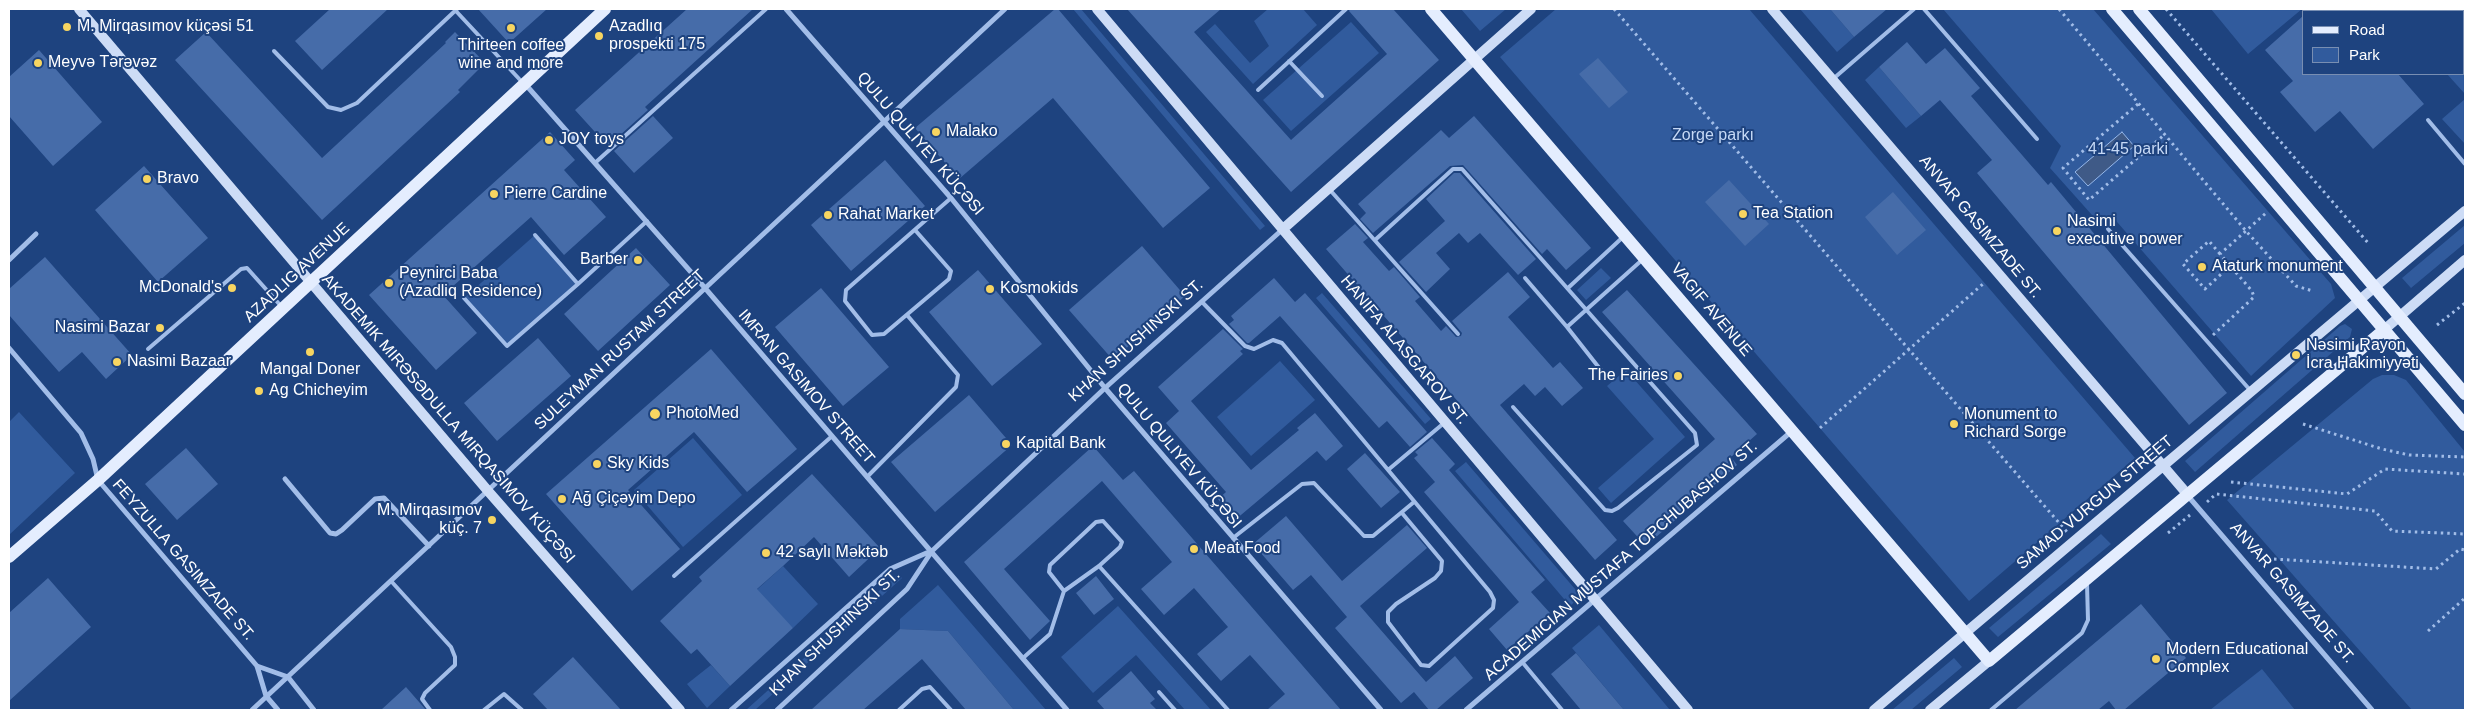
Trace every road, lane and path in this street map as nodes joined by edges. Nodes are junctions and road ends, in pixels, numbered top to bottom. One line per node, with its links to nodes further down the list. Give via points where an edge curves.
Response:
1 (79, 9): 53 (street)
2 (605, 9): 23 (main road, AZADLIG AVENUE)
3 (766, 9): 31 (lane)
4 (786, 9): 27 (street, QULU QULIYEV KÜÇƏSI)
5 (1005, 9): 27 (street, SULEYMAN RUSTAM STREET)
6 (1097, 9): 38 (street, HANIFA ALASGAROV ST.)
7 (1346, 9): 21 (lane)
8 (1431, 9): 20 (main road, VAGIF AVENUE)
9 (1531, 9): 20 (street, KHAN SHUSHINSKI ST.)
10 (1614, 9): 75 (path)
11 (1772, 9): 22 (street, ANVAR GASIMZADE ST.)
12 (1914, 9): 22 (lane)
13 (1924, 9): 30 (lane)
14 (2059, 9): 26 (path)
15 (2112, 9): 35 (main road)
16 (2139, 9): 56 (main road)
17 (2166, 9): 46 (path)
18 (456, 10): 19 (lane, via 357,103 341,110 328,107); 23 (lane)
19 (274, 51)
20 (1475, 59): 33 (street, KHAN SHUSHINSKI ST.); 44 (main road, VAGIF AVENUE)
21 (1290, 61): 24 (lane); 25 (lane)
22 (1833, 78): 88 (street, ANVAR GASIMZADE ST.)
23 (524, 83): 31 (street, IMRAN GASIMOV STREET); 53 (main road, AZADLIG AVENUE)
24 (1258, 90)
25 (1322, 96)
26 (2138, 104): 29 (path); 29 (path, via 2063,168 2089,200)
27 (884, 120): 34 (street, QULU QULIYEV KÜÇƏSI); 57 (street, SULEYMAN RUSTAM STREET)
28 (2428, 120): 32 (lane)
29 (2164, 135): 41 (path)
30 (2037, 139)
31 (596, 162): 37 (street, IMRAN GASIMOV STREET)
32 (2465, 164)
33 (1329, 188): 38 (street, KHAN SHUSHINSKI ST.); 45 (lane)
34 (951, 198): 40 (lane); 77 (street, QULU QULIYEV KÜÇƏSI)
35 (2277, 202): 41 (path); 61 (main road)
36 (2465, 211): 56 (street)
37 (647, 221): 55 (lane); 57 (street, IMRAN GASIMOV STREET)
38 (1283, 229): 62 (street, KHAN SHUSHINSKI ST.); 81 (street, HANIFA ALASGAROV ST.)
39 (2108, 229): 72 (lane)
40 (915, 230): 66 (lane, via 951,271 949,279); 66 (lane, via 846,290 845,301 872,335 884,334)
41 (2246, 231): 47 (path); 59 (path, via 2296,286)
42 (36, 234): 49 (street)
43 (535, 235): 55 (lane)
44 (1624, 235): 48 (main road, VAGIF AVENUE); 58 (lane)
45 (1375, 240): 58 (lane, via 1453,169 1462,169); 71 (lane)
46 (2369, 244)
47 (2220, 254): 51 (path); 51 (path, via 2209,241 2182,264 2205,289)
48 (1645, 257): 65 (lane); 85 (main road, VAGIF AVENUE)
49 (9, 260)
50 (2465, 260): 67 (street)
51 (2230, 266): 72 (path, via 2254,297)
52 (1525, 278): 69 (lane)
53 (311, 282): 64 (main road, AZADLIG AVENUE); 95 (street)
54 (1984, 282): 75 (path)
55 (578, 284): 60 (lane, via 507,346)
56 (2376, 287): 61 (street, SAMAD VURGUN STREET); 67 (main road)
57 (705, 288): 86 (street, IMRAN GASIMOV STREET); 95 (street, SULEYMAN RUSTAM STREET)
58 (1568, 288): 65 (lane)
59 (2313, 291)
60 (464, 298)
61 (2361, 300): 70 (main road); 78 (street, SAMAD VURGUN STREET)
62 (1202, 302): 77 (street, KHAN SHUSHINSKI ST.); 89 (lane, via 1244,346 1254,349 1273,340 1282,342)
63 (2465, 303): 68 (path)
64 (283, 308): 74 (lane, via 247,268 241,269); 93 (main road, AZADLIG AVENUE)
65 (1586, 309): 69 (lane); 80 (lane, via 1695,433 1697,445 1618,508 1605,510)
66 (907, 315): 91 (lane, via 958,375 956,387)
67 (2400, 316): 70 (street); 79 (main road)
68 (2437, 325)
69 (1567, 327): 76 (lane)
70 (2385, 329): 83 (main road); 97 (main road)
71 (1458, 334)
72 (2207, 340): 78 (lane)
73 (9, 348): 93 (street, FEYZULLA GASIMZADE ST., via 81,433 93,458)
74 (148, 349)
75 (1908, 350): 84 (path); 100 (path)
76 (1604, 374)
77 (1105, 388): 102 (street, QULU QULIYEV KÜÇƏSI); 104 (street, KHAN SHUSHINSKI ST.)
78 (2252, 392): 88 (street, SAMAD VURGUN STREET)
79 (2465, 394)
80 (1514, 406)
81 (1446, 422): 89 (lane); 114 (street, HANIFA ALASGAROV ST.)
82 (2303, 424): 87 (path, via 2382,449)
83 (2465, 425)
84 (1820, 428)
85 (1792, 431): 114 (street, ACADEMICIAN MUSTAFA TOPCHUBASHOV ST.); 116 (main road, VAGIF AVENUE)
86 (832, 438): 91 (street, IMRAN GASIMOV STREET); 109 (lane)
87 (2465, 457)
88 (2163, 467): 97 (street, ANVAR GASIMZADE ST.); 116 (street, SAMAD VURGUN STREET)
89 (1388, 470): 98 (lane)
90 (2465, 474): 94 (path, via 2385,469 2347,494)
91 (867, 477): 104 (street, IMRAN GASIMOV STREET)
92 (285, 479): 103 (street, via 330,533 342,530 375,498 384,498)
93 (98, 480): 106 (main road, AZADLIG AVENUE); 120 (street, FEYZULLA GASIMZADE ST.)
94 (2231, 482)
95 (488, 491): 103 (street, SULEYMAN RUSTAM STREET); 130 (street)
96 (2216, 494): 101 (path, via 2375,511 2392,531)
97 (2188, 495): 110 (main road); 145 (street, ANVAR GASIMZADE ST.)
98 (1414, 502): 99 (lane); 99 (lane, via 1494,600 1493,608 1429,666 1421,665 1388,622 1388,612 1435,578 1442,561)
99 (1402, 512): 102 (lane, via 1374,536 1364,536 1314,483 1302,484)
100 (2067, 532)
101 (2465, 534)
102 (1232, 538): 138 (street, QULU QULIYEV KÜÇƏSI)
103 (429, 546): 111 (street, SULEYMAN RUSTAM STREET)
104 (932, 550): 117 (street, IMRAN GASIMOV STREET); 131 (street, via 890,569); 132 (street, KHAN SHUSHINSKI ST., via 908,589)
105 (2465, 550): 107 (path, via 2460,550 2436,569)
106 (9, 558)
107 (2274, 559)
108 (1100, 566): 112 (lane); 112 (lane, via 1122,542 1103,521 1096,522 1050,565 1049,572); 137 (lane)
109 (674, 576)
110 (2087, 580): 118 (main road); 144 (lane, via 2088,620 2082,632)
111 (391, 581): 121 (street, SULEYMAN RUSTAM STREET); 127 (lane, via 451,647 455,657 455,664 422,699)
112 (1064, 591): 117 (lane, via 1050,634)
113 (2465, 598): 115 (path)
114 (1596, 600): 119 (street, ACADEMICIAN MUSTAFA TOPCHUBASHOV ST.); 141 (street, HANIFA ALASGAROV ST.)
115 (2428, 630)
116 (1965, 633): 118 (main road, VAGIF AVENUE); 142 (street, SAMAD VURGUN STREET)
117 (1023, 658): 135 (street, IMRAN GASIMOV STREET)
118 (1989, 661): 143 (street)
119 (1523, 662): 139 (street, ACADEMICIAN MUSTAFA TOPCHUBASHOV ST.); 140 (lane)
120 (257, 666): 121 (street, FEYZULLA GASIMZADE ST.); 123 (street, FEYZULLA GASIMZADE ST.)
121 (288, 677): 123 (street, SULEYMAN RUSTAM STREET); 126 (street)
122 (1159, 692): 136 (lane)
123 (266, 696): 124 (street, SULEYMAN RUSTAM STREET); 125 (street, FEYZULLA GASIMZADE ST.)
124 (252, 710)
125 (278, 710)
126 (314, 710)
127 (430, 710)
128 (484, 710): 129 (lane, via 504,694)
129 (522, 710)
130 (680, 710)
131 (731, 710)
132 (777, 710)
133 (899, 710): 134 (lane, via 922,689 930,687)
134 (951, 710)
135 (1067, 710)
136 (1175, 710)
137 (1228, 710)
138 (1381, 710)
139 (1466, 710)
140 (1562, 710)
141 (1688, 710)
142 (1874, 710)
143 (1930, 710)
144 (1991, 710)
145 (2372, 710)

